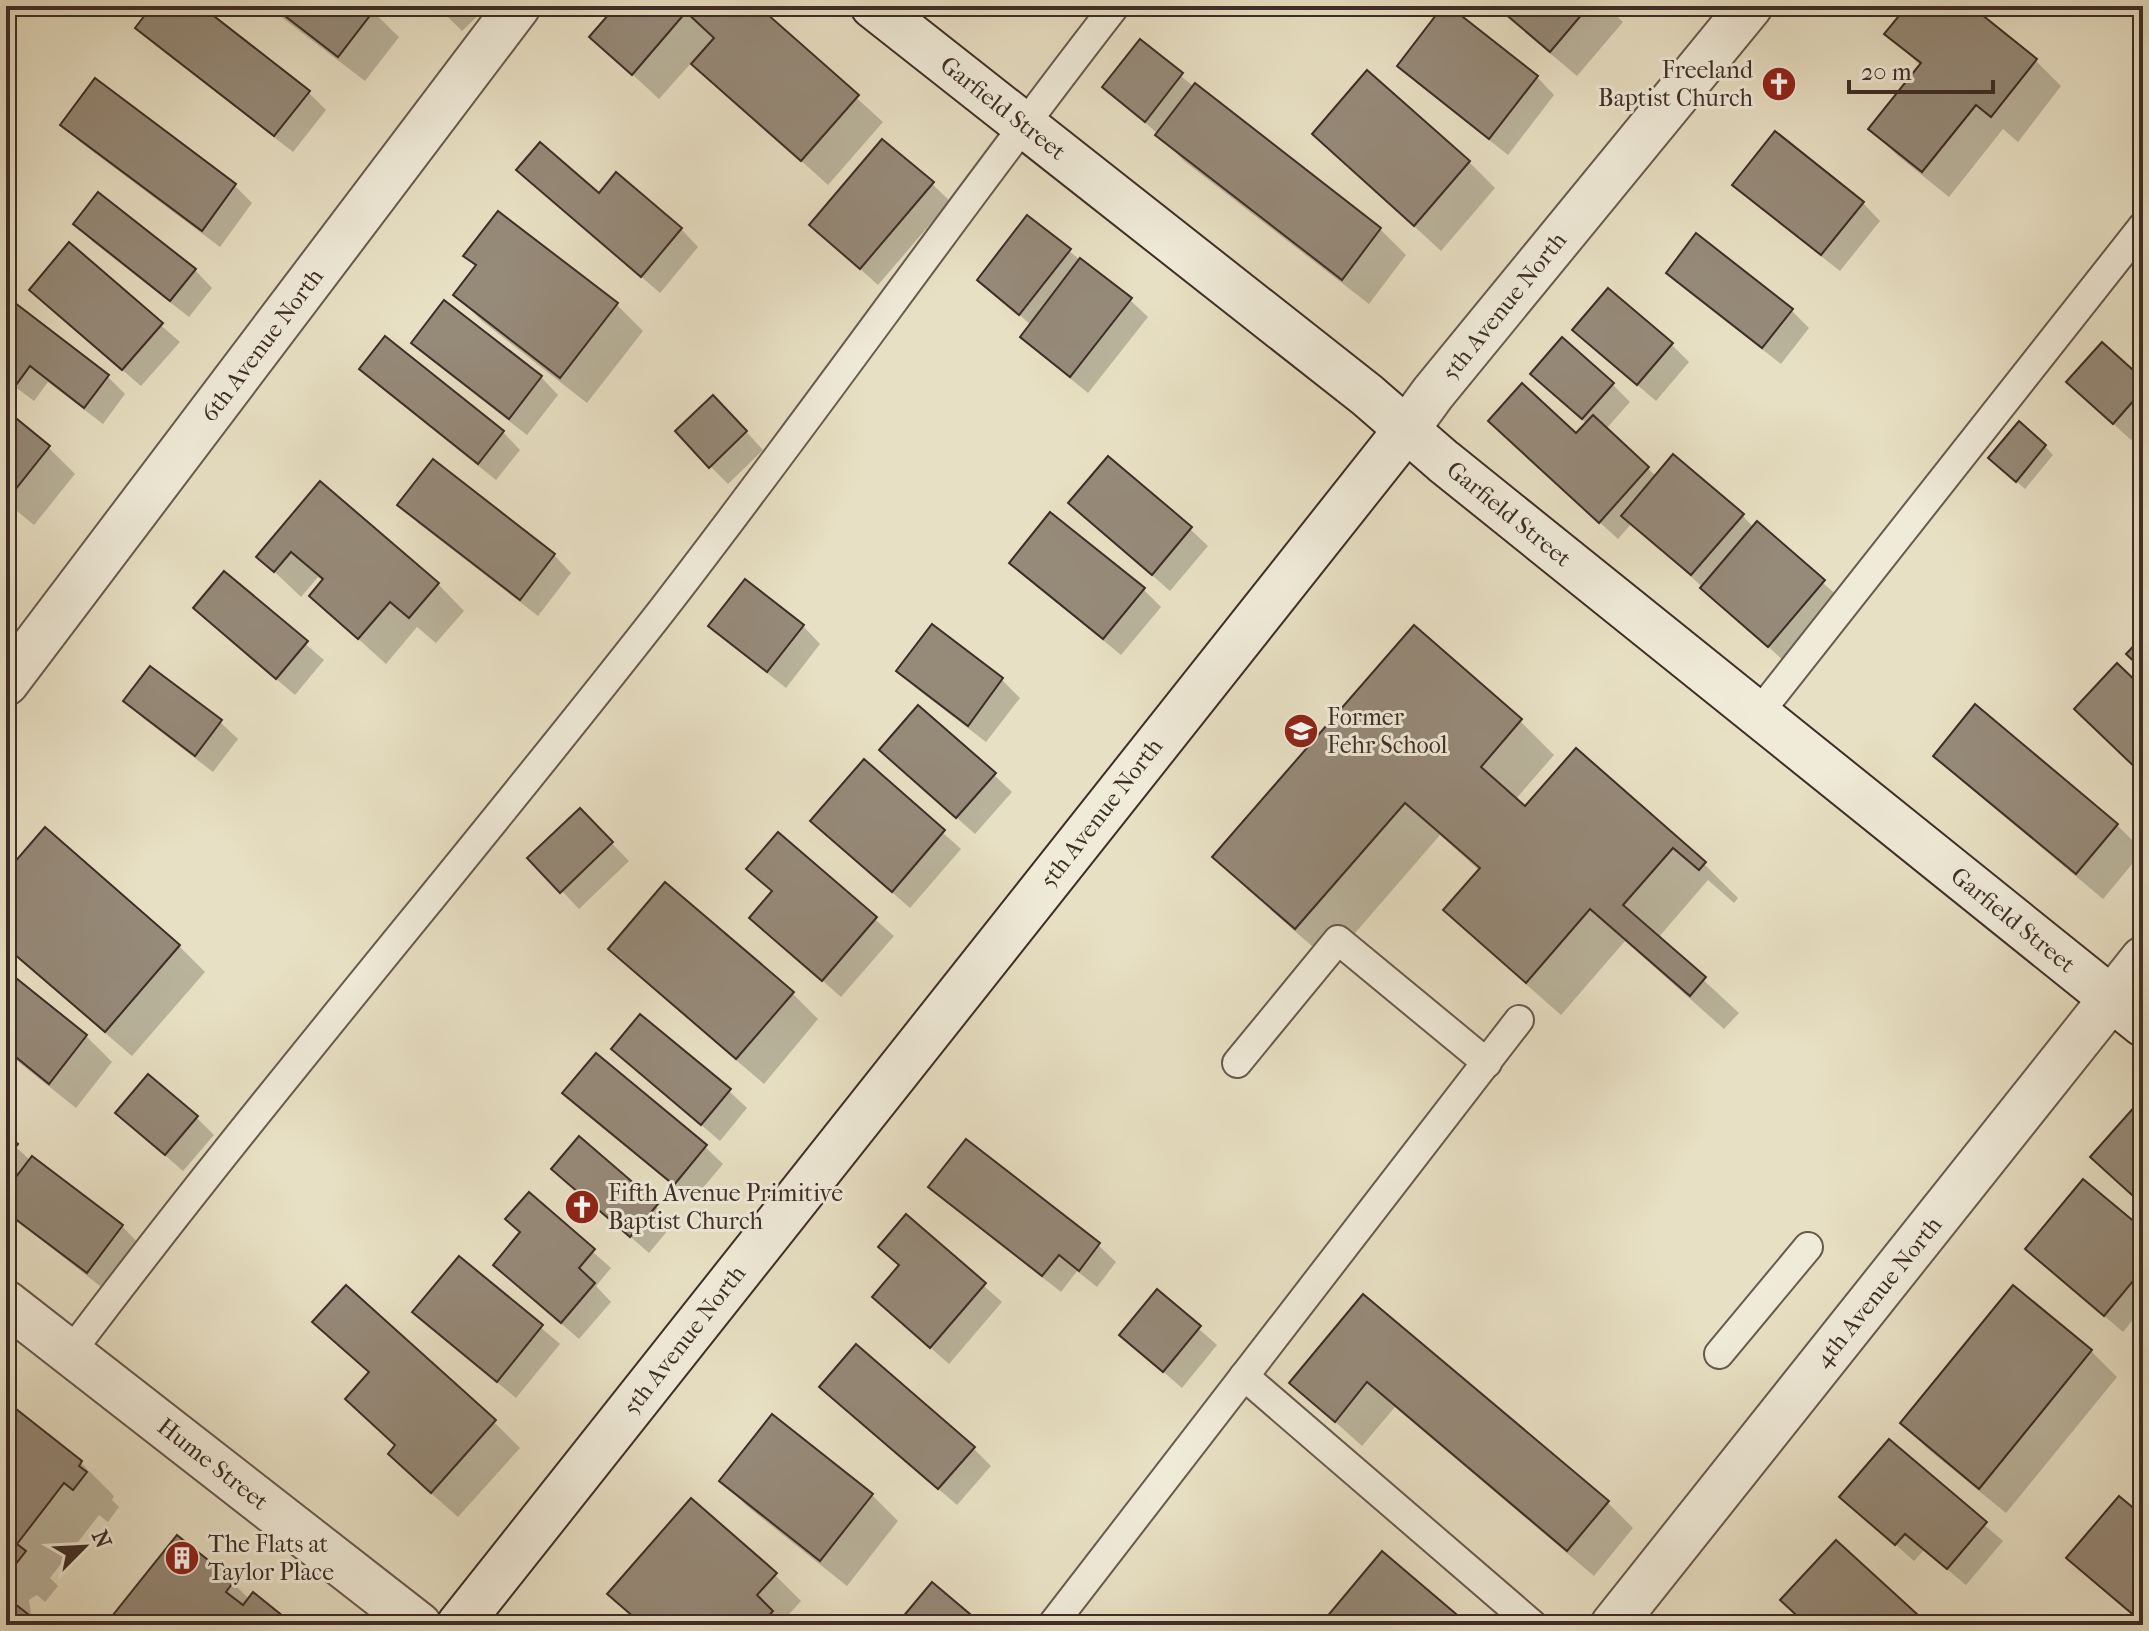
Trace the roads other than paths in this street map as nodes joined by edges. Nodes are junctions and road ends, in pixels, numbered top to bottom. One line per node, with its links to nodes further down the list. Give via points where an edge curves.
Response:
1 (518, 6): 8 (street, 6th Avenue North)
2 (873, 6): 5 (street, Garfield Street)
3 (1115, 6): 5 (lane)
4 (1750, 6): 7 (street, 5th Avenue North)
5 (1024, 124): 7 (street, Garfield Street); 17 (lane, via 663,608)
6 (2143, 226): 9 (lane)
7 (1406, 430): 9 (street, Garfield Street); 21 (street, 5th Avenue North)
8 (6, 683)
9 (1758, 714): 11 (street, Garfield Street)
10 (2143, 959): 11 (street, 4th Avenue North)
11 (2127, 1012): 24 (street, 4th Avenue North)
12 (1519, 1020): 14 (lane)
13 (1237, 1063): 14 (lane, via 1338,940)
14 (1487, 1063): 19 (lane)
15 (1808, 1247): 18 (lane)
16 (6, 1303): 17 (street, Hume Street)
17 (70, 1353): 20 (street, Hume Street)
18 (1719, 1354)
19 (1244, 1376): 22 (lane); 23 (lane)
20 (419, 1625)
21 (459, 1625)
22 (1052, 1625)
23 (1533, 1625)
24 (1613, 1625)

